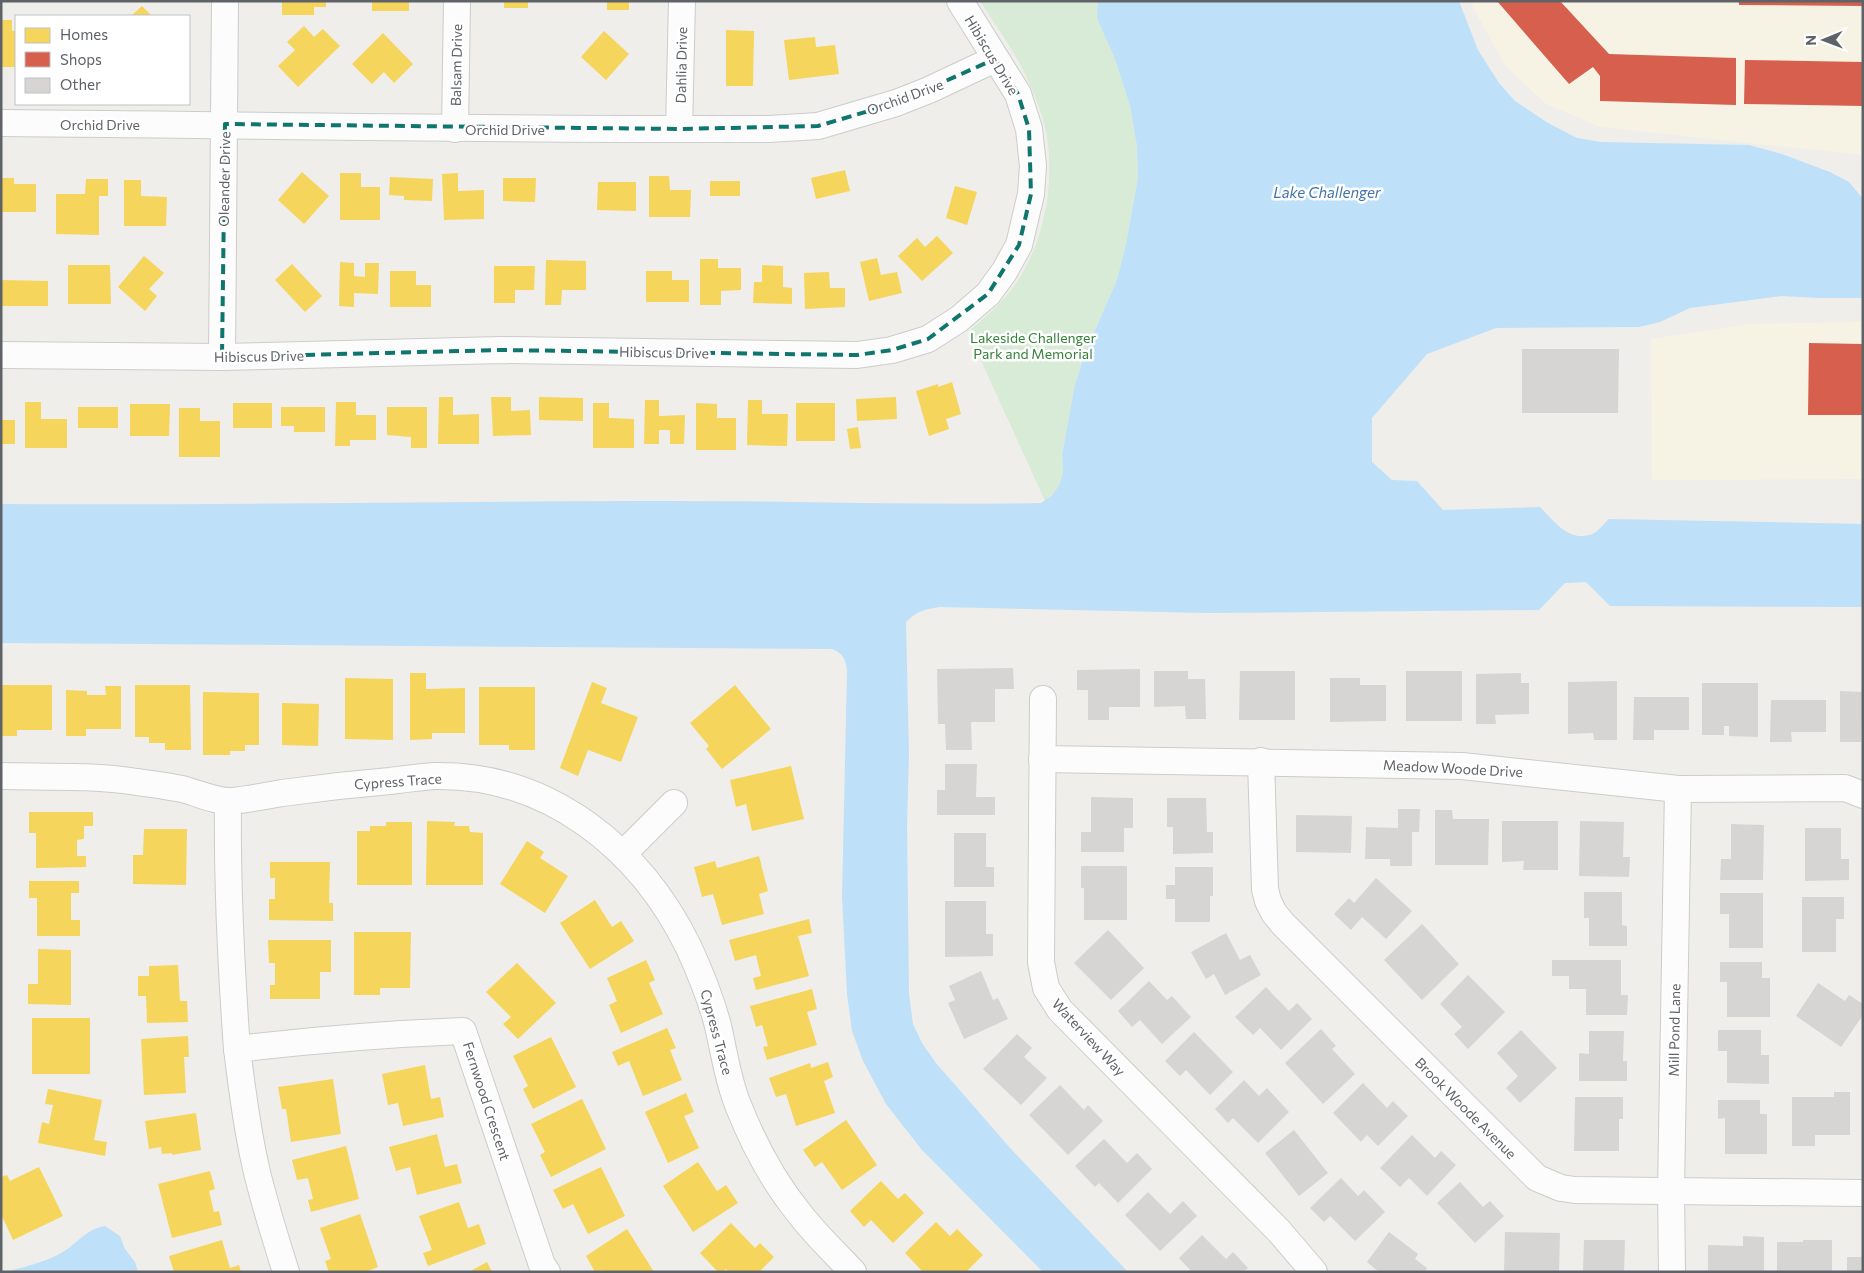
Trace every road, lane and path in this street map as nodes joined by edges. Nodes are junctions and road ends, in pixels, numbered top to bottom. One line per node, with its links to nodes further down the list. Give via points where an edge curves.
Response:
1 (225, 1): 7 (street, Oleander Drive)
2 (457, 1): 8 (street, Balsam Drive)
3 (682, 1): 9 (street, Dahlia Drive)
4 (960, 1): 5 (street, Hibiscus Drive)
5 (996, 59): 9 (street, Orchid Drive, via 904,100 818,126); 11 (street, Hibiscus Drive, via 1018,94 1030,129 1033,166 1026,220 1019,245 988,294 959,319 928,338 892,350 857,355 501,350)
6 (1, 123): 7 (street, Orchid Drive)
7 (225, 124): 8 (street, Orchid Drive); 11 (street, Oleander Drive)
8 (455, 129): 9 (street, Orchid Drive)
9 (679, 130)
10 (1, 355): 11 (street, Hibiscus Drive)
11 (222, 357)
12 (1042, 699): 13 (street, Waterview Way)
13 (1042, 758): 14 (street, Meadow Woode Drive); 27 (street, Waterview Way, via 1042,962 1052,1000 1279,1230)
14 (1261, 762): 16 (street, Meadow Woode Drive, via 1462,766); 22 (street, Brook Woode Avenue, via 1265,889 1271,907 1283,924 1537,1178 1560,1188 1575,1190)
15 (1, 776): 18 (street, Cypress Trace, via 134,781)
16 (1678, 789): 17 (street, Meadow Woode Drive, via 1845,788); 22 (street, Mill Pond Lane)
17 (1863, 794)
18 (228, 801): 20 (street, Cypress Trace, via 435,776 468,778 509,787 563,809 591,826); 21 (street, via 230,930)
19 (674, 803): 20 (street)
20 (622, 854): 26 (street, Cypress Trace, via 668,911 688,946 717,1022 737,1103 775,1180 799,1214)
21 (237, 1049): 24 (street, via 256,1167); 25 (street, Fernwood Crescent, via 312,1040 463,1030)
22 (1671, 1191): 23 (street, Brook Woode Avenue); 28 (street, Mill Pond Lane)
23 (1863, 1192)
24 (286, 1272)
25 (547, 1272)
26 (853, 1272)
27 (1314, 1272)
28 (1672, 1272)

